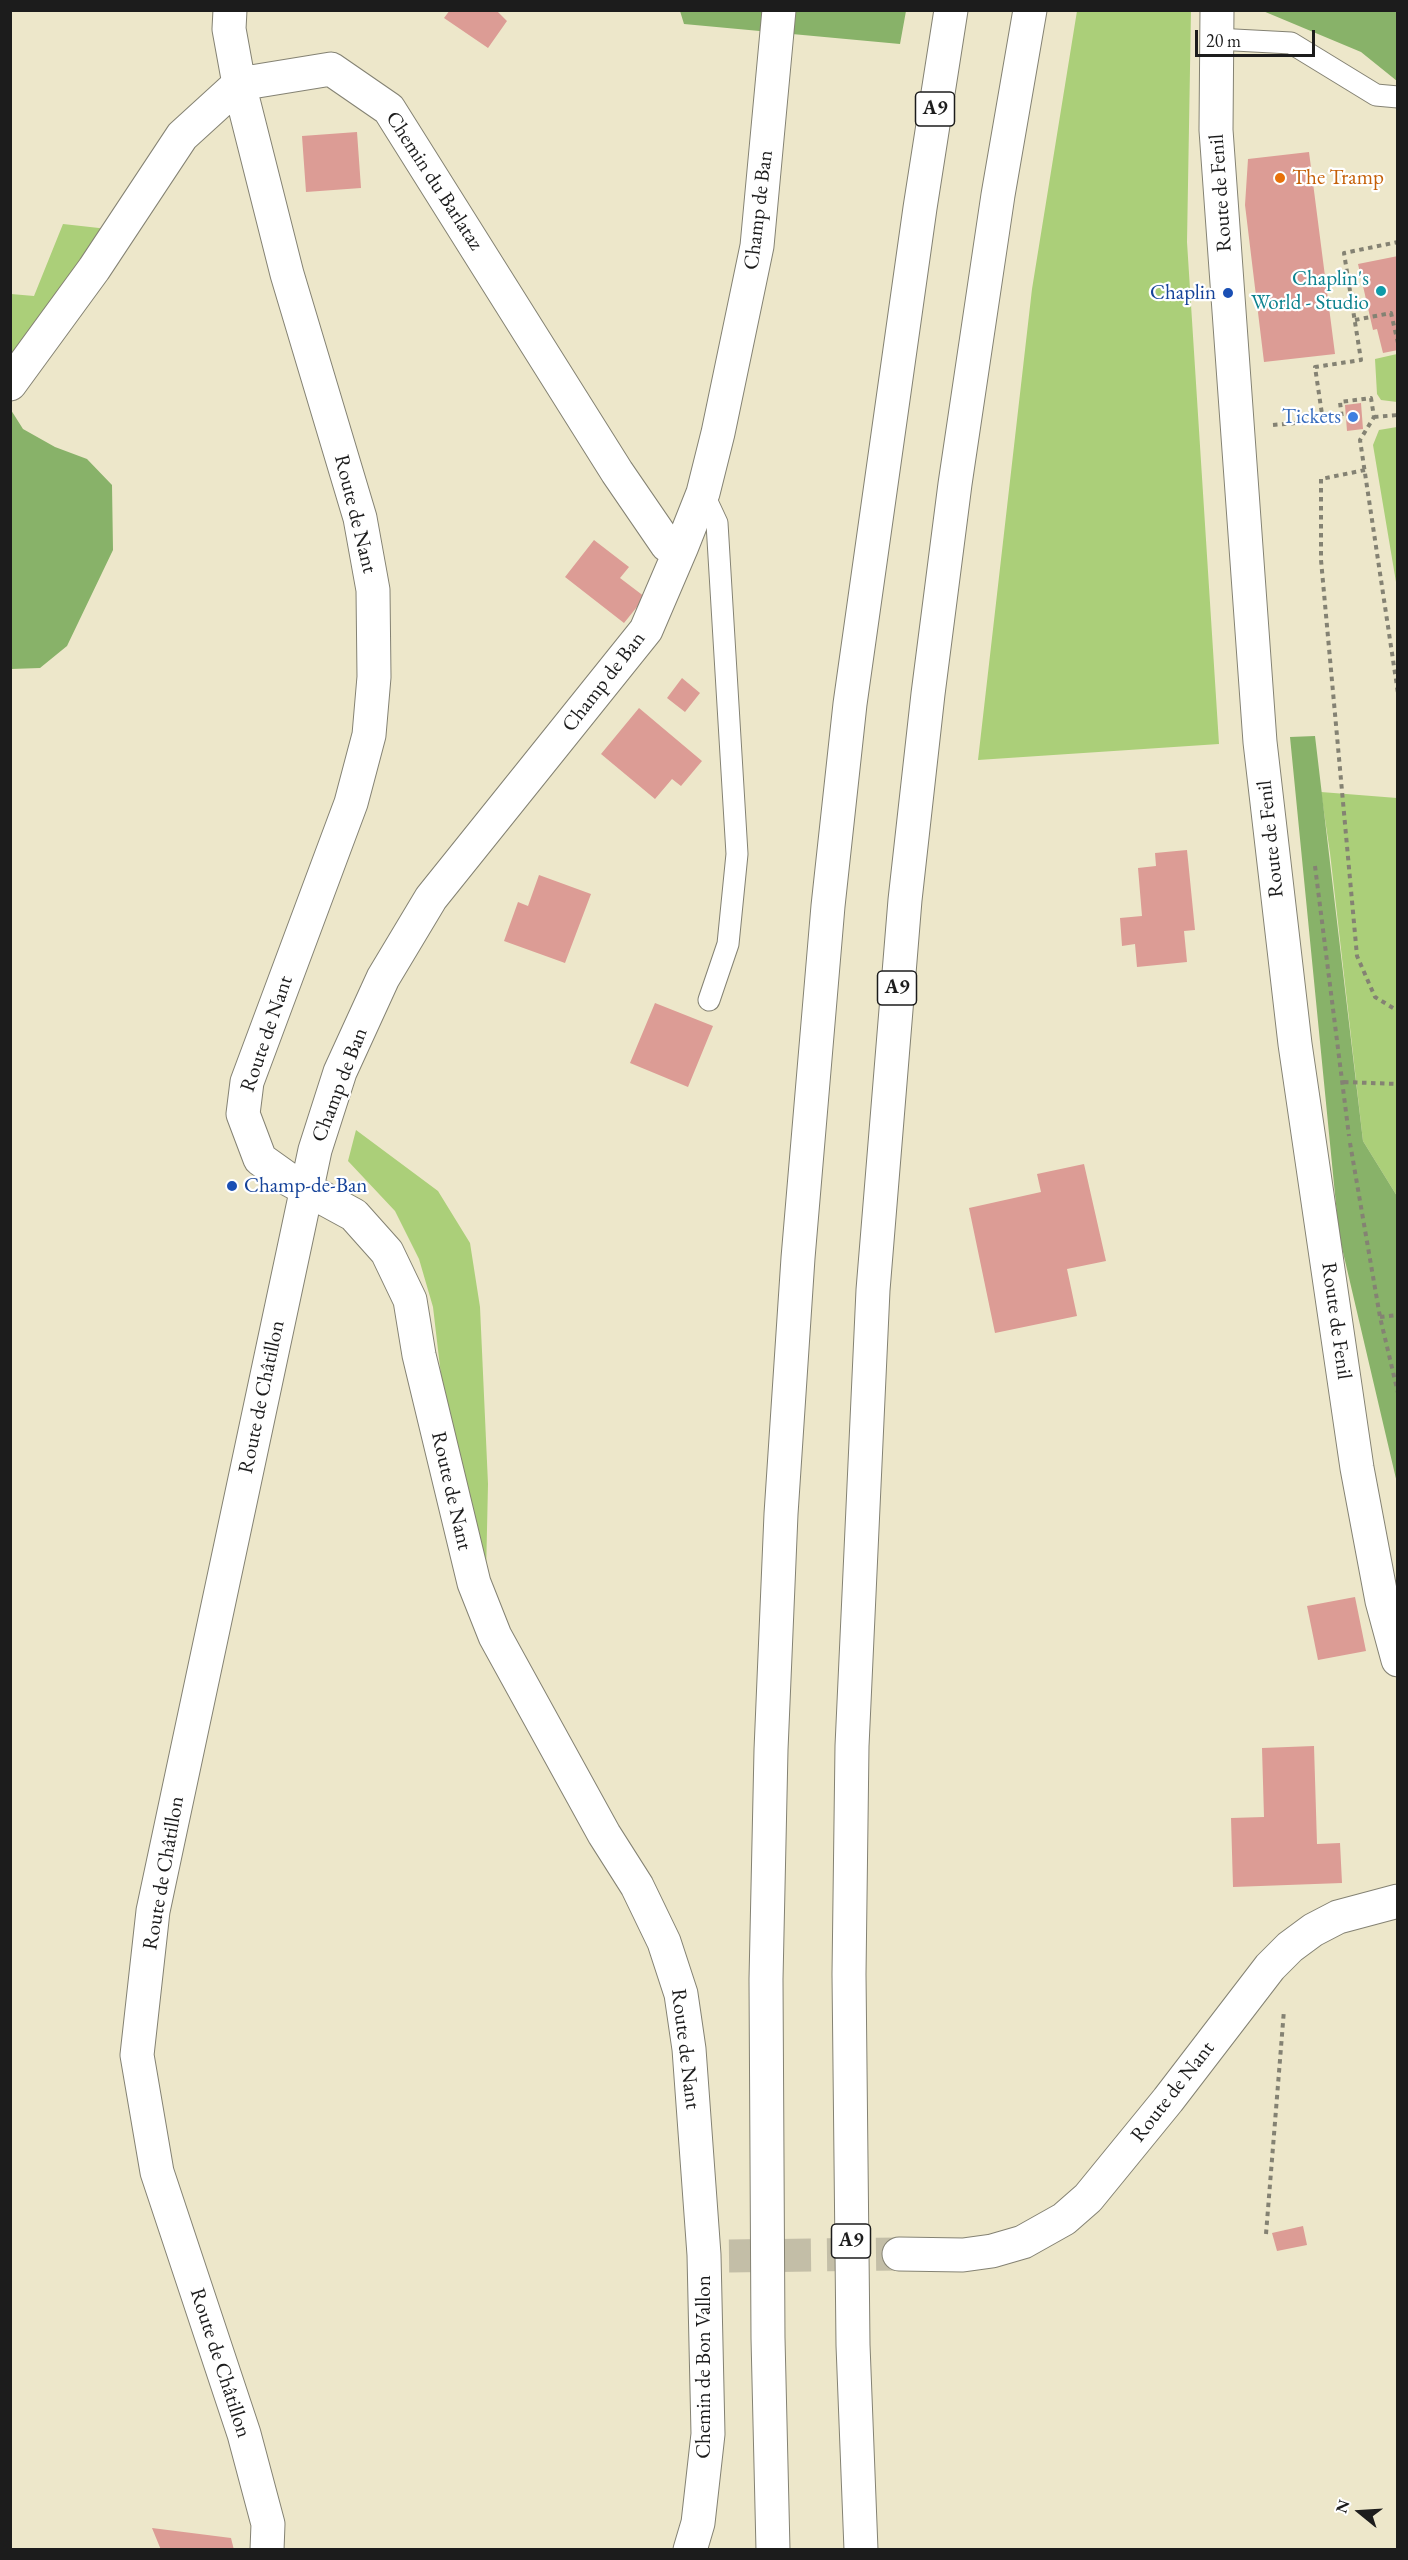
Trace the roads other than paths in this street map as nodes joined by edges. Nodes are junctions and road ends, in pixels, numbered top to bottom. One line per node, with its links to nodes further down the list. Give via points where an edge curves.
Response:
1 (230, 10): 6 (main road, Route de Nant, via 229,29)
2 (779, 10): 9 (main road, Champ de Ban, via 757,246)
3 (951, 10): 19 (main road, A9, via 850,704 828,906 798,1258 781,1514 766,1979)
4 (1030, 10): 20 (main road, A9, via 954,484 904,900 873,1278 852,1746 849,1974 853,2322)
5 (1217, 25): 7 (lane, via 1292,43 1376,95); 13 (main road, Route de Fenil, via 1216,130 1260,742 1294,1044 1357,1468 1382,1601)
6 (239, 84): 8 (main road, via 182,136 94,270); 10 (main road, Chemin du Barlataz, via 331,69 389,109 617,472 667,545); 12 (main road, Route de Nant, via 287,274 360,518 373,590 374,677 369,735 351,803 247,1082 243,1114 260,1159)
7 (1398, 97)
8 (10, 384)
9 (703, 493): 10 (main road, Champ de Ban); 11 (lane, via 717,523 737,854 728,944)
10 (682, 546): 12 (main road, Champ de Ban, via 646,630 430,898 383,978 340,1072 315,1150)
11 (709, 1000)
12 (307, 1190): 16 (main road, Route de Nant, via 343,1208 362,1223 387,1252 410,1300 419,1355 474,1582 495,1636 604,1834 637,1886 664,1942 681,1994); 17 (main road, Route de Châtillon, via 153,1911 138,2055 157,2172 244,2434 268,2524)
13 (1398, 1660)
14 (1398, 1901): 15 (main road, Route de Nant, via 1338,1917 1313,1930 1270,1966 1168,2100 1088,2198 1064,2219 1023,2242 992,2251 963,2255)
15 (899, 2254)
16 (716, 2256): 18 (main road, Chemin de Bon Vallon, via 708,2434 698,2523)
17 (267, 2550)
18 (690, 2550)
19 (773, 2550)
20 (861, 2550)

